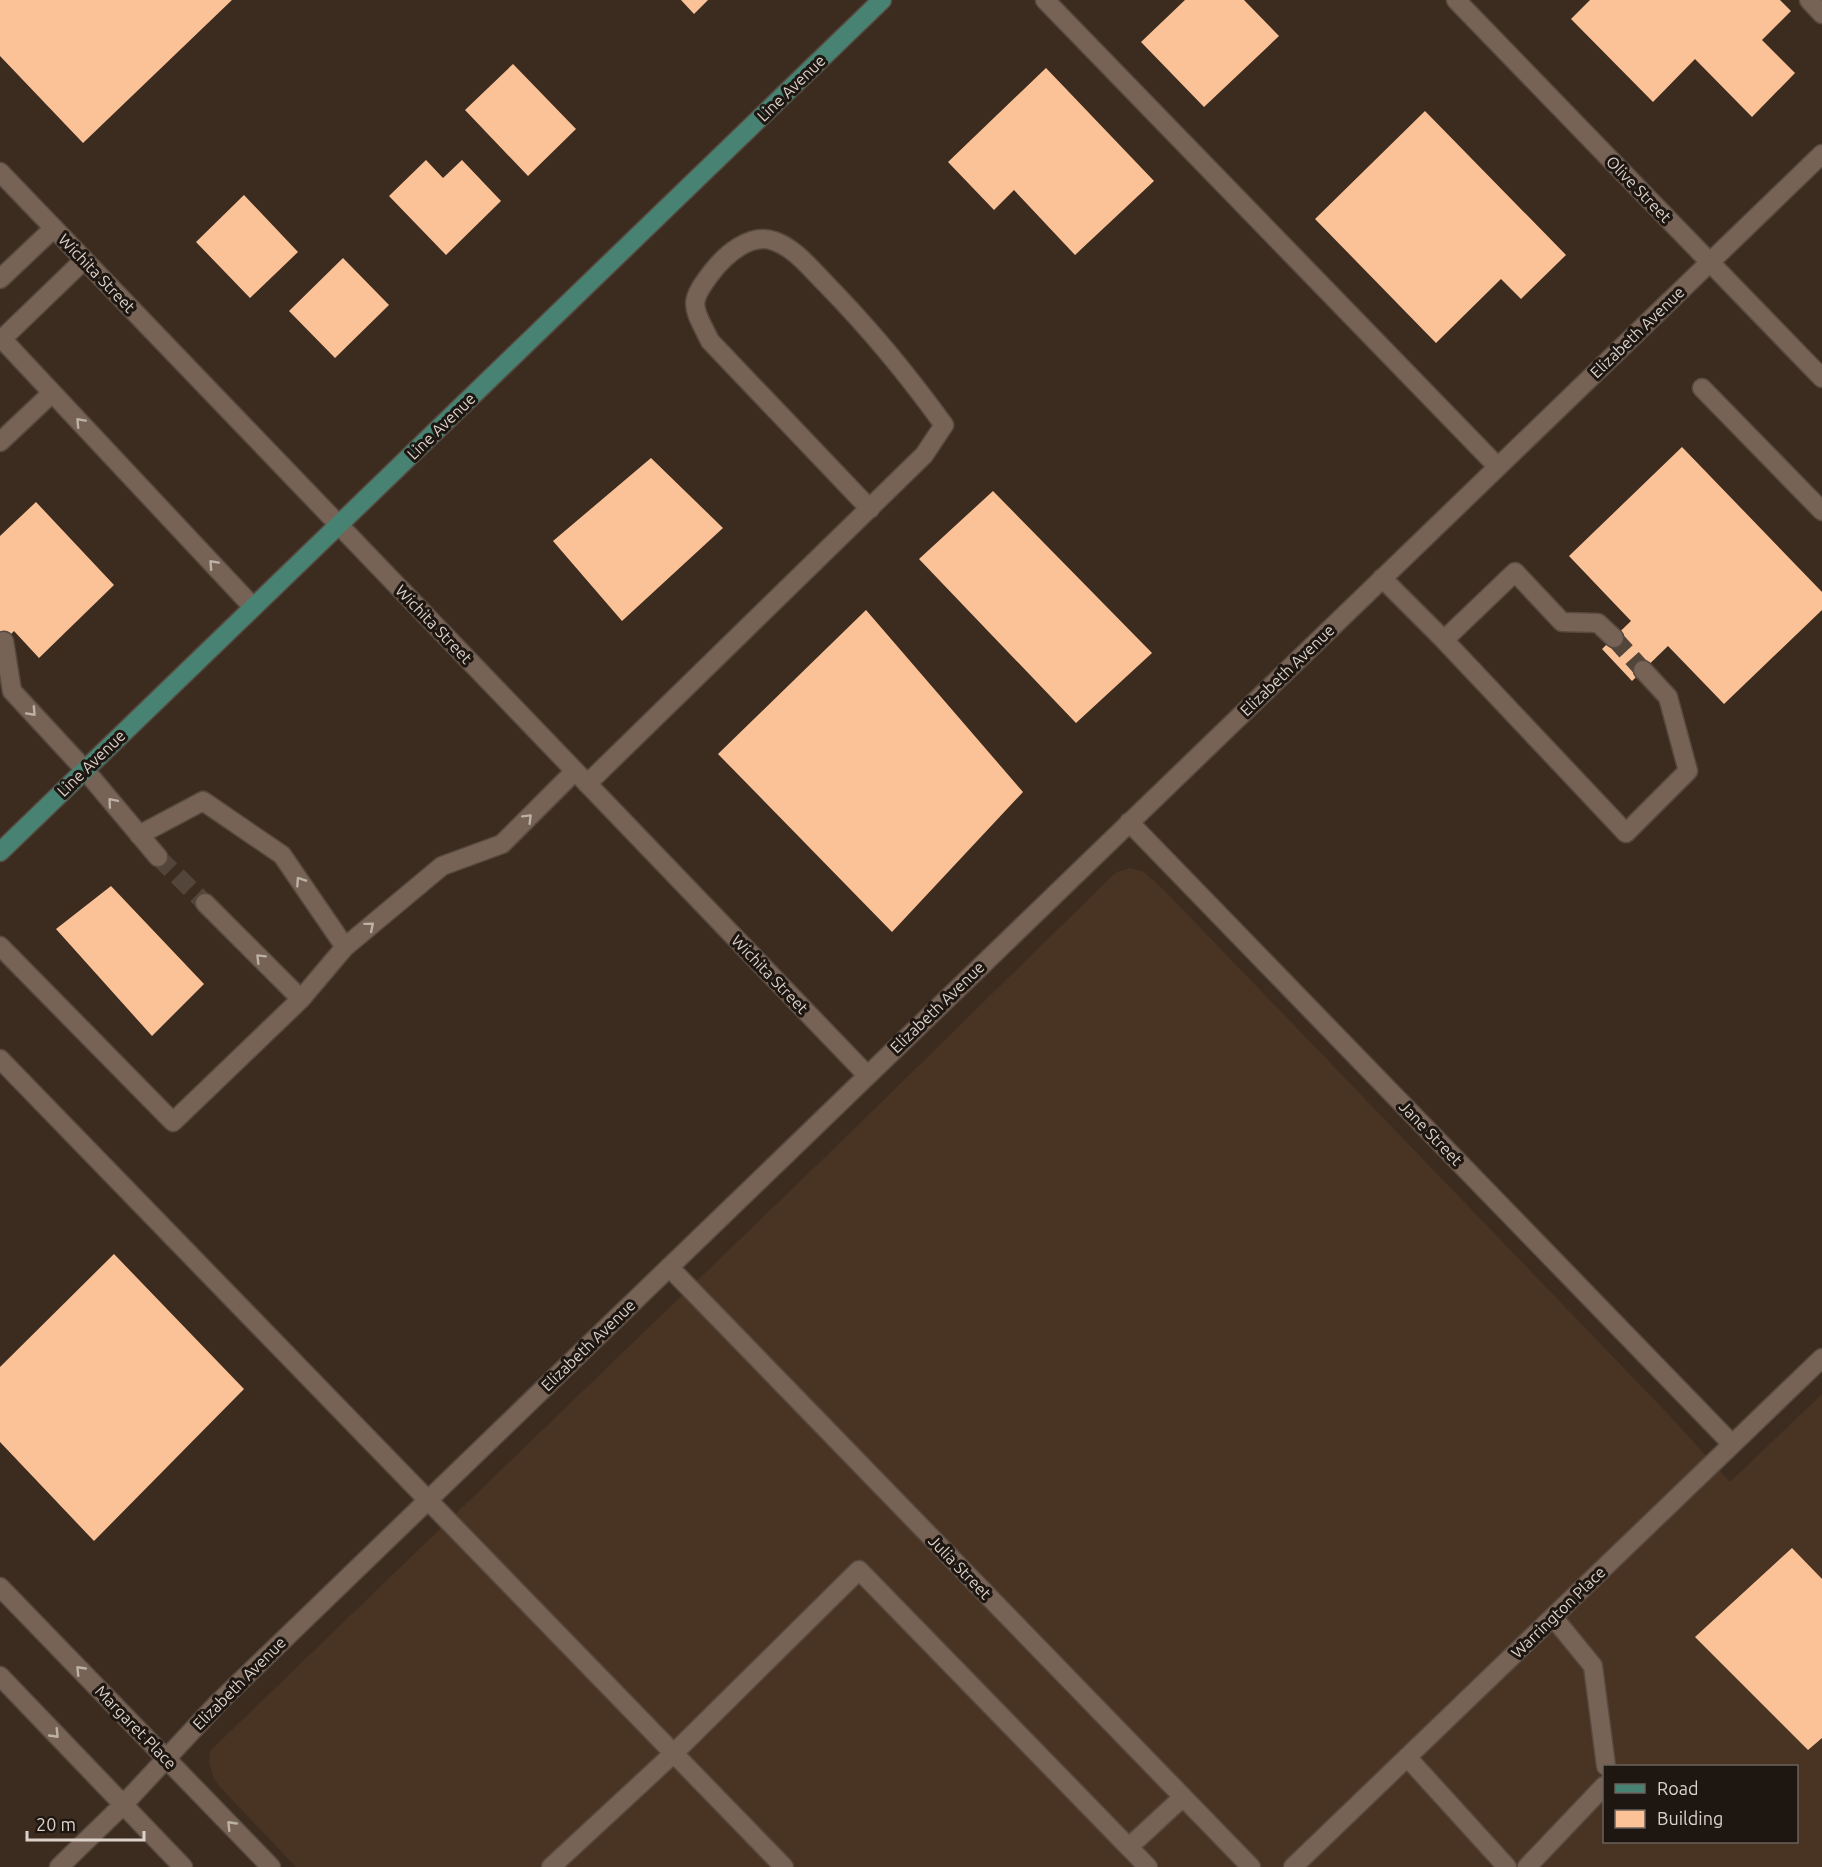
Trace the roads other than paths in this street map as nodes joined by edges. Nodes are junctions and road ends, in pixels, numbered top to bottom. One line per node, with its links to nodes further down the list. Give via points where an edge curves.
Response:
1 (882, 0): 20 (main road, Line Avenue)
2 (1044, 0): 17 (street)
3 (1456, 0): 10 (street, Olive Street)
4 (1809, 0): 5 (street)
5 (1822, 14)
6 (1822, 154): 10 (street, Elizabeth Avenue)
7 (0, 172): 8 (street, Wichita Street)
8 (54, 228): 9 (street, Wichita Street); 11 (street)
9 (84, 260): 12 (street); 20 (street, Wichita Street)
10 (1710, 262): 13 (street, Olive Street); 17 (street, Elizabeth Avenue)
11 (0, 279)
12 (1, 340): 15 (street)
13 (1822, 378)
14 (1702, 388): 19 (street)
15 (52, 393): 16 (street); 22 (street, one-way to 15)
16 (0, 442)
17 (1497, 466): 21 (street, Elizabeth Avenue)
18 (870, 509): 18 (street, via 924,455 944,425 852,312 800,257 773,240 751,241 722,258 696,292 695,311 710,340); 30 (street)
19 (1822, 512)
20 (338, 525): 22 (main road, Line Avenue); 30 (street, Wichita Street)
21 (1382, 578): 24 (street); 31 (street, Elizabeth Avenue)
22 (254, 607): 29 (main road, Line Avenue)
23 (1614, 638): 24 (street, via 1598,623 1562,622 1515,572)
24 (1444, 640): 27 (street, via 1626,833 1688,771 1668,697)
25 (4, 642): 28 (street)
26 (0, 663): 28 (street)
27 (1644, 670)
28 (3, 687): 29 (street, one-way to 29)
29 (85, 770): 32 (street, one-way to 29); 33 (main road, Line Avenue)
30 (581, 777): 37 (street, one-way to 30, via 442,866 502,844); 40 (street, Wichita Street)
31 (1129, 822): 40 (street, Elizabeth Avenue); 43 (street, Jane Street)
32 (139, 835): 34 (street); 37 (street, one-way to 32, via 282,855 203,801)
33 (1, 849)
34 (158, 857)
35 (205, 903): 38 (street, one-way to 35)
36 (0, 946): 38 (street, via 172,1122)
37 (345, 947): 38 (street)
38 (301, 999)
39 (0, 1059): 44 (street)
40 (867, 1075): 41 (street, Elizabeth Avenue)
41 (669, 1267): 44 (street, Elizabeth Avenue); 53 (street, Julia Street)
42 (1822, 1358): 43 (street, Warrington Place)
43 (1732, 1444): 46 (street, Warrington Place)
44 (428, 1499): 48 (street); 50 (street, Elizabeth Avenue)
45 (0, 1587): 50 (street, Margaret Place, one-way to 45)
46 (1553, 1617): 49 (street, Warrington Place); 51 (street, via 1593,1666)
47 (0, 1676): 54 (street, one-way to 54)
48 (674, 1753): 55 (street, via 859,1570); 59 (street); 60 (street)
49 (1407, 1757): 63 (street, Warrington Place); 64 (street)
50 (166, 1758): 54 (street, Elizabeth Avenue); 58 (street, Margaret Place, one-way to 50)
51 (1606, 1765)
52 (1603, 1788): 65 (street)
53 (1183, 1797): 55 (street); 62 (street, Julia Street)
54 (123, 1805): 56 (street, Elizabeth Avenue); 57 (street)
55 (1129, 1846): 61 (street)
56 (59, 1867)
57 (183, 1867)
58 (271, 1867)
59 (551, 1867)
60 (784, 1867)
61 (1148, 1867)
62 (1251, 1867)
63 (1293, 1867)
64 (1507, 1867)
65 (1527, 1867)

